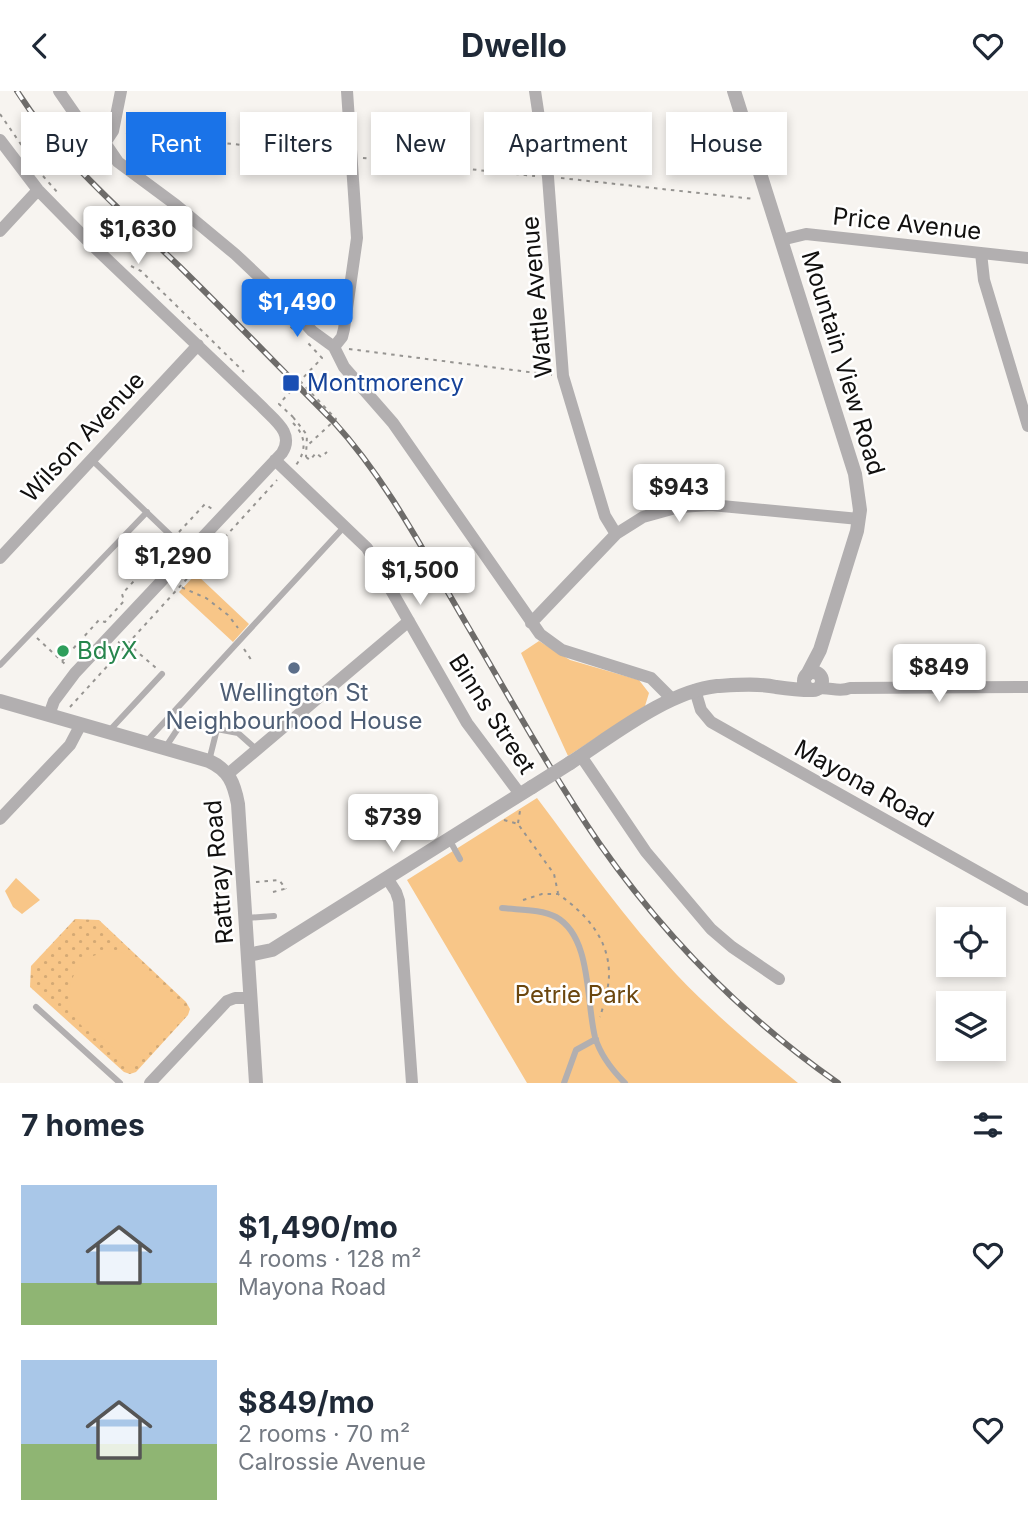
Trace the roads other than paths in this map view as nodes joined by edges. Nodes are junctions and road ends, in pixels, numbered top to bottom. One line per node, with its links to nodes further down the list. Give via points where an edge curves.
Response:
1 (59, 91): 6 (street)
2 (121, 91): 7 (street)
3 (347, 91): 16 (street, via 356,250 344,329)
4 (535, 91): 23 (street, Wattle Avenue, via 548,177 563,376 605,516)
5 (734, 91): 12 (street, Mountain View Road)
6 (74, 112)
7 (112, 132)
8 (0, 140): 10 (street)
9 (112, 153): 16 (street, via 235,254)
10 (37, 190): 11 (street); 15 (street)
11 (0, 231)
12 (781, 240): 13 (street, Price Avenue, via 806,234); 21 (street, Mountain View Road, via 855,474)
13 (981, 253): 14 (street, Price Avenue); 17 (street, via 984,280)
14 (1028, 258)
15 (198, 345): 18 (street, Wilson Avenue); 19 (street, via 284,430 286,446)
16 (334, 347): 27 (street, via 344,367 393,423)
17 (1028, 426)
18 (91, 459): 20 (lane); 25 (street, Wilson Avenue)
19 (275, 460): 22 (street, Binns Street, via 291,468); 24 (street)
20 (147, 512): 24 (lane); 28 (lane)
21 (859, 519): 23 (street, via 692,505 643,517); 30 (street, Mountain View Road)
22 (346, 525): 26 (street, Binns Street, via 367,548); 39 (lane)
23 (616, 534): 27 (street)
24 (188, 552): 35 (street, via 75,673)
25 (0, 558)
26 (408, 621): 41 (street); 45 (street, Binns Street, via 467,723)
27 (531, 623): 33 (street, via 562,650 651,678)
28 (0, 664)
29 (162, 674): 38 (lane)
30 (814, 680): 31 (street, via 850,688); 32 (street, via 790,690 725,686)
31 (1028, 687)
32 (695, 690): 33 (street); 50 (street, Mayona Road, via 701,710 711,722)
33 (672, 699): 42 (street)
34 (0, 701): 35 (street, Rattray Road)
35 (49, 715): 36 (street, Rattray Road)
36 (81, 724): 38 (street, Rattray Road); 46 (street, via 70,745)
37 (217, 729): 40 (lane, via 182,724); 41 (lane, via 238,733); 43 (lane)
38 (108, 731): 39 (street, Rattray Road)
39 (145, 743): 40 (street, Rattray Road)
40 (165, 748): 43 (street, Rattray Road)
41 (257, 750): 44 (street)
42 (576, 759): 45 (street, bridge); 55 (street, via 711,929)
43 (209, 761): 44 (street, Rattray Road)
44 (228, 774): 53 (street, Rattray Road, via 238,804)
45 (526, 790): 47 (street)
46 (0, 819)
47 (449, 839): 48 (lane); 49 (street)
48 (460, 859)
49 (387, 878): 54 (street, via 272,950); 62 (street, via 398,901)
50 (1028, 900)
51 (502, 908): 58 (lane, via 553,915 571,932 583,958)
52 (274, 916): 53 (lane)
53 (246, 918): 54 (street, Rattray Road)
54 (248, 955): 56 (street, Rattray Road)
55 (779, 979)
56 (250, 998): 60 (street, via 226,1001); 61 (street, Rattray Road)
57 (36, 1007): 59 (lane)
58 (596, 1039): 63 (lane, via 576,1050); 64 (lane)
59 (120, 1083)
60 (150, 1083)
61 (256, 1083)
62 (412, 1083)
63 (564, 1083)
64 (625, 1083)

